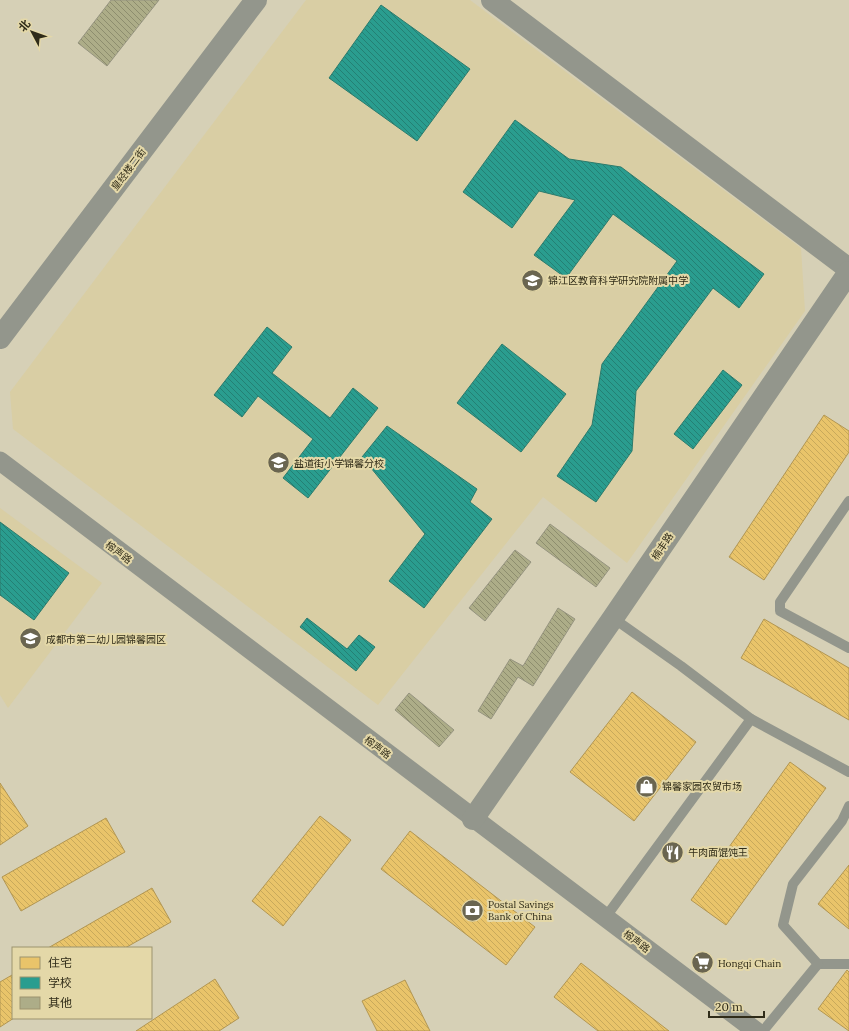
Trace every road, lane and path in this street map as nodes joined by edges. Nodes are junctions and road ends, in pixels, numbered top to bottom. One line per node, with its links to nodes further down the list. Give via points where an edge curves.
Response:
1 (256, 0): 5 (street, 皇经楼二街)
2 (492, 0): 3 (street)
3 (849, 269)
4 (849, 272): 8 (street, 楠丰路)
5 (0, 338)
6 (0, 461): 13 (street, 榕声路)
7 (849, 501): 9 (lane, via 780,602 780,611)
8 (613, 618): 10 (lane); 13 (street, 楠丰路)
9 (849, 648)
10 (751, 719): 11 (lane); 14 (lane)
11 (849, 772)
12 (849, 806): 15 (lane, via 842,821 792,884 783,925)
13 (473, 819): 14 (street, 榕声路)
14 (605, 918): 17 (street, 榕声路)
15 (818, 964): 16 (lane); 18 (lane)
16 (849, 964)
17 (756, 1031)
18 (763, 1031)

